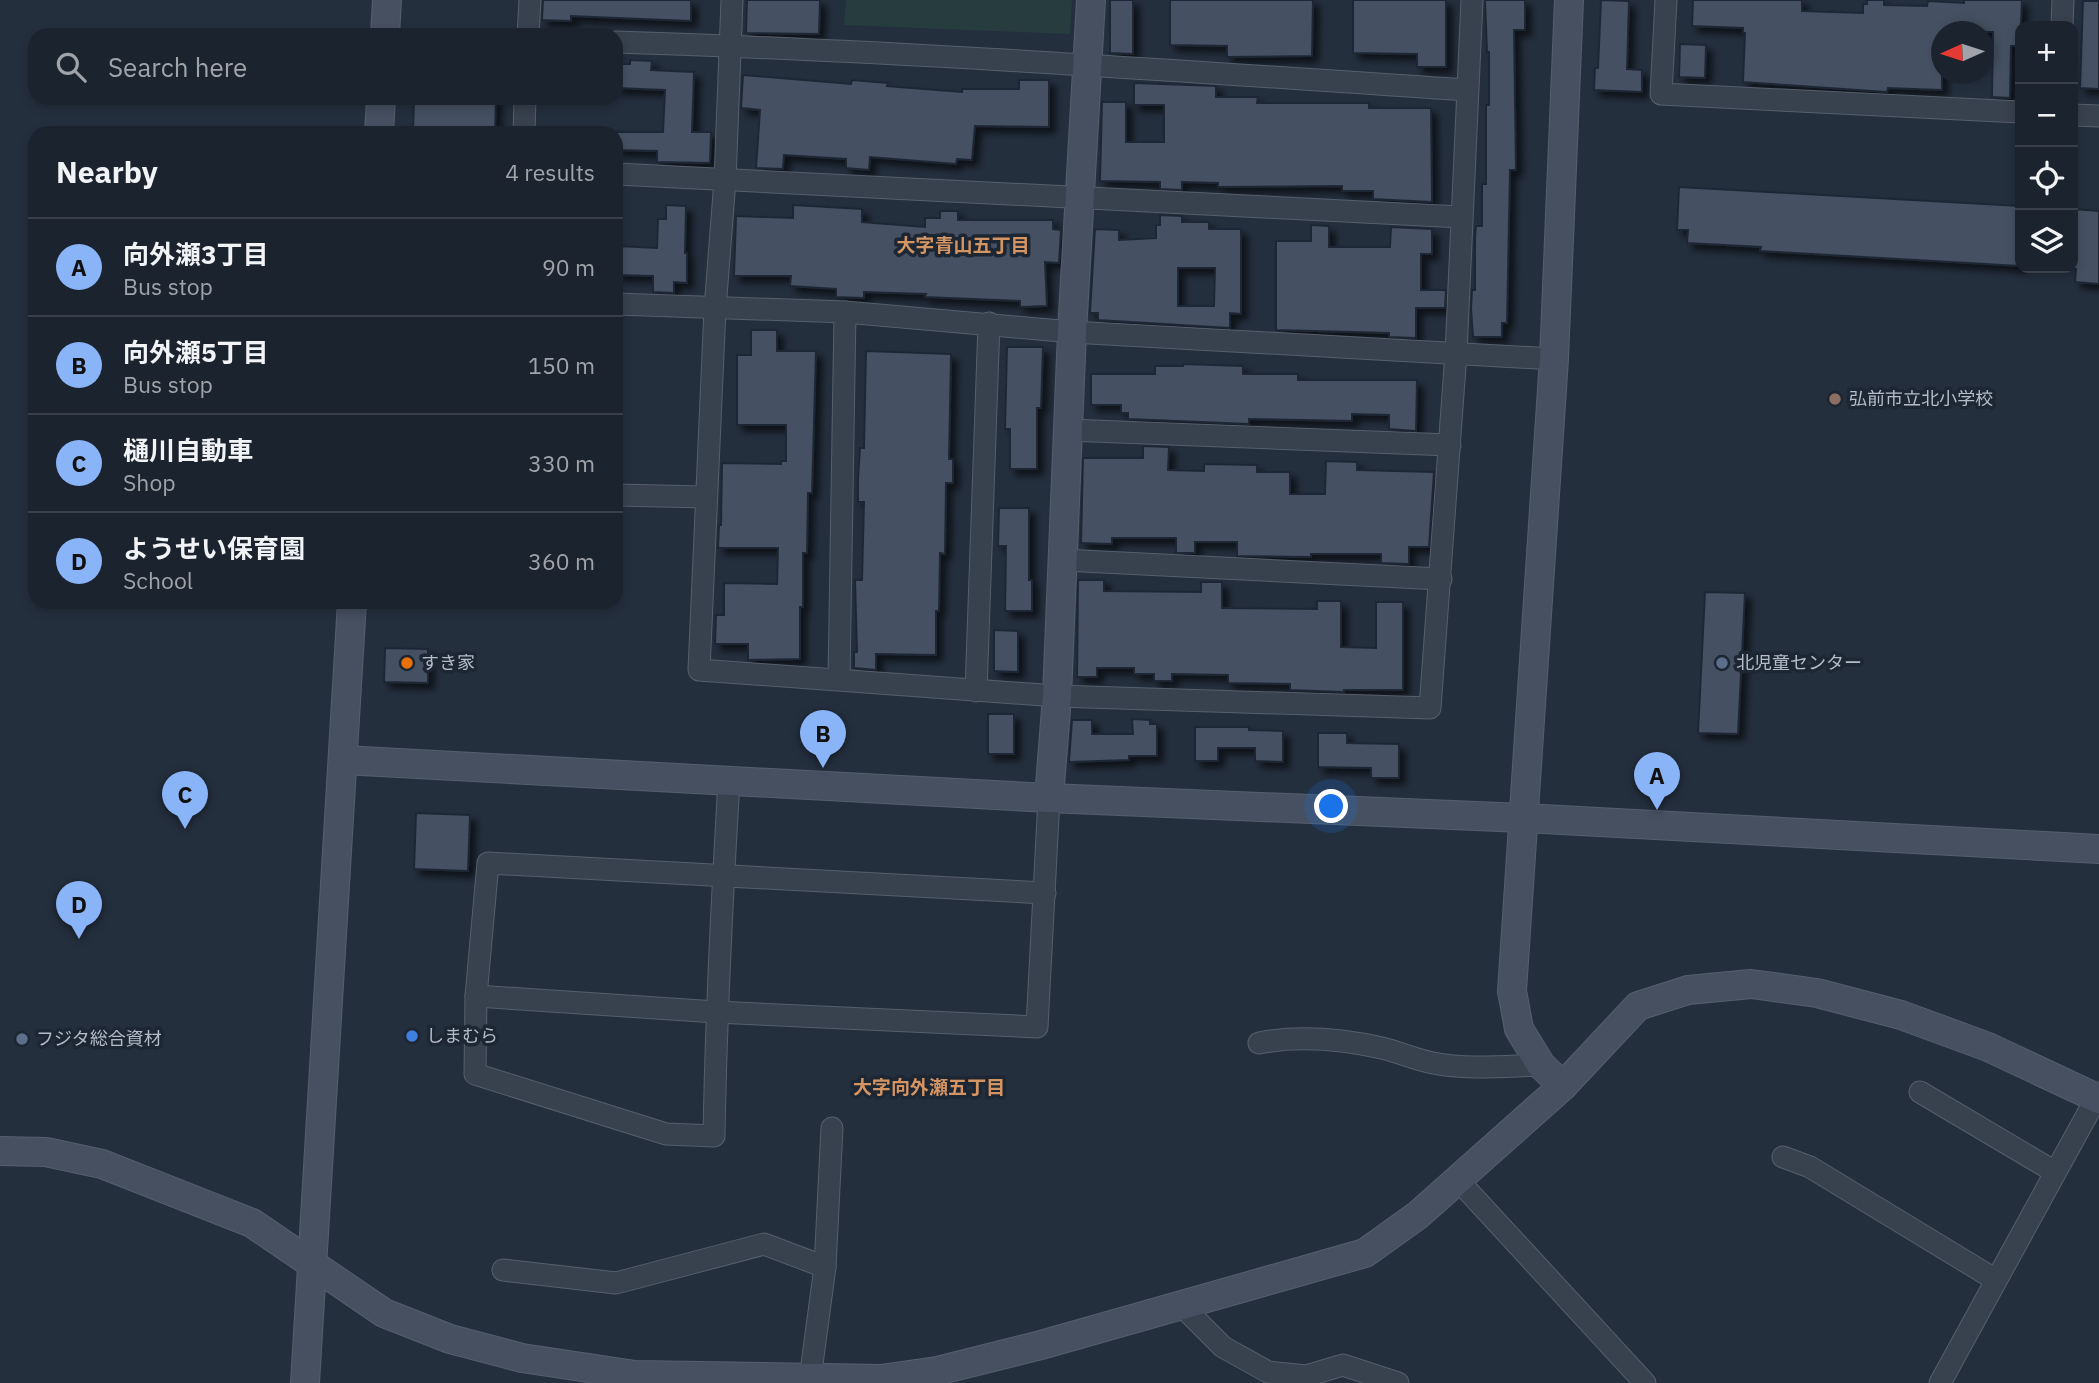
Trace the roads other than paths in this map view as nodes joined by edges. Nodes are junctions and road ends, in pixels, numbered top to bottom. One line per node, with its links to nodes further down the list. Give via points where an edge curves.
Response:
1 (387, 0): 10 (street)
2 (530, 0): 11 (street)
3 (732, 0): 13 (street)
4 (1091, 0): 14 (street)
5 (1472, 0): 15 (street)
6 (1569, 0): 33 (street)
7 (1666, 0): 18 (street, via 1661,94)
8 (2063, 0): 9 (street)
9 (2062, 21)
10 (385, 28)
11 (528, 28)
12 (623, 42): 13 (street)
13 (729, 46): 14 (street); 24 (street)
14 (1086, 65): 15 (street); 25 (street)
15 (1467, 90): 26 (street)
16 (381, 105): 21 (street)
17 (525, 105): 22 (street)
18 (2015, 112)
19 (2078, 115): 20 (street)
20 (2099, 116)
21 (379, 126)
22 (523, 126)
23 (623, 174): 24 (street)
24 (725, 180): 25 (street); 28 (street)
25 (1080, 198): 26 (street); 31 (street)
26 (1461, 217): 32 (street)
27 (623, 304): 28 (street)
28 (715, 309): 29 (street); 37 (street)
29 (845, 312): 30 (street); 41 (street)
30 (989, 323): 31 (street); 42 (street)
31 (1072, 332): 32 (street); 34 (street)
32 (1456, 353): 33 (street); 35 (street)
33 (1554, 359): 47 (street)
34 (1068, 430): 35 (street); 38 (street)
35 (1450, 445): 39 (street)
36 (623, 495): 37 (street)
37 (706, 497): 41 (street, via 699,670)
38 (1063, 560): 39 (street); 43 (street)
39 (1441, 579): 43 (street, via 1430,708)
40 (352, 609): 44 (street)
41 (839, 679): 42 (street)
42 (976, 691): 43 (street)
43 (1057, 696): 46 (street)
44 (343, 760): 45 (street); 63 (street)
45 (729, 780): 46 (street); 49 (street)
46 (1049, 798): 47 (street); 50 (street)
47 (1523, 818): 48 (street); 54 (street, via 1512,991 1519,1029)
48 (2099, 849)
49 (723, 876): 50 (street); 51 (street, via 488,863); 52 (street)
50 (1045, 893): 52 (street, via 1037,1027)
51 (476, 996): 52 (street); 52 (street, via 475,1074 666,1134 714,1136)
52 (716, 1012)
53 (1259, 1043): 54 (street, via 1327,1039 1433,1063)
54 (1541, 1065): 55 (street)
55 (1563, 1086): 57 (street, via 1638,1006 1688,990 1752,985 1817,993 1901,1015); 62 (street)
56 (1920, 1092): 61 (street)
57 (2098, 1096): 61 (street)
58 (832, 1128): 64 (street)
59 (0, 1151): 63 (street, via 46,1152 102,1164 252,1223)
60 (1783, 1157): 66 (street, via 1810,1167)
61 (2055, 1172): 66 (street)
62 (1457, 1179): 67 (street, via 1418,1215 1365,1253); 72 (street)
63 (313, 1264): 68 (street, via 384,1313 450,1339 522,1358 635,1375); 70 (street)
64 (825, 1267): 65 (street, via 764,1244 616,1283); 68 (street)
65 (503, 1270)
66 (1996, 1280): 73 (street)
67 (1181, 1305): 69 (street, via 1028,1349); 71 (street, via 1223,1347 1268,1372 1306,1376 1343,1365)
68 (810, 1378): 69 (street)
69 (881, 1381)
70 (305, 1383)
71 (1398, 1383)
72 (1645, 1383)
73 (1940, 1383)

